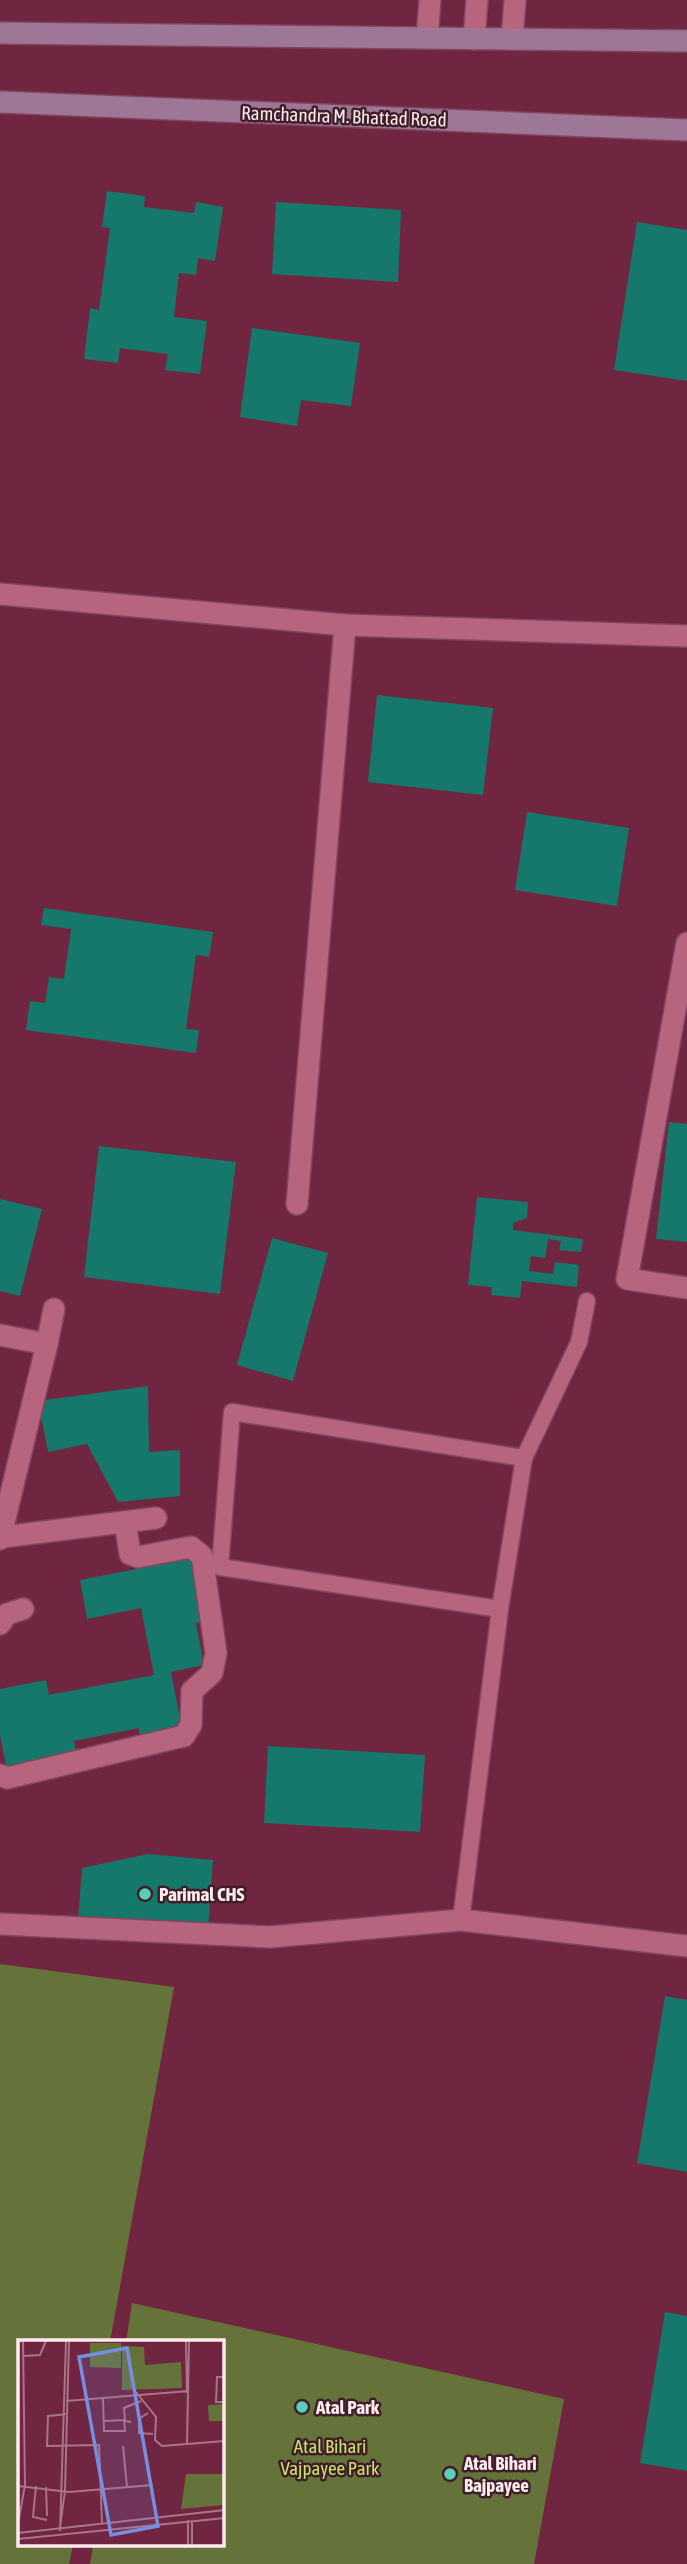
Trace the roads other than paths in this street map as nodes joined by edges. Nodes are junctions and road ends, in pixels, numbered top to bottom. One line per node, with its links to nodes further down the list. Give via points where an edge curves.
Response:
1 (430, 0): 5 (street)
2 (477, 0): 6 (street)
3 (515, 0): 7 (street)
4 (0, 33): 5 (main road)
5 (427, 38): 6 (main road)
6 (474, 39): 7 (main road)
7 (512, 39): 8 (main road)
8 (687, 41)
9 (0, 102): 10 (main road, Ramchandra M. Bhattad Road)
10 (687, 130)
11 (0, 594): 12 (street)
12 (345, 625): 13 (street); 15 (street)
13 (687, 636)
14 (687, 943): 16 (street, via 627,1279)
15 (297, 1204)
16 (687, 1288)
17 (587, 1301): 21 (lane, via 579,1342)
18 (54, 1309): 20 (street)
19 (0, 1335): 20 (street)
20 (47, 1344): 24 (street)
21 (524, 1458): 26 (lane); 26 (lane, via 232,1412 220,1567)
22 (156, 1518): 23 (street)
23 (125, 1522): 24 (street); 28 (street, via 130,1554 138,1557 191,1548 202,1556 216,1653 212,1673 192,1691 191,1725 184,1736 6,1779)
24 (1, 1538)
25 (23, 1609): 27 (street, via 7,1614)
26 (500, 1609): 29 (lane)
27 (0, 1624)
28 (0, 1775)
29 (461, 1920): 30 (street, via 270,1937); 31 (street)
30 (0, 1924)
31 (687, 1946)

